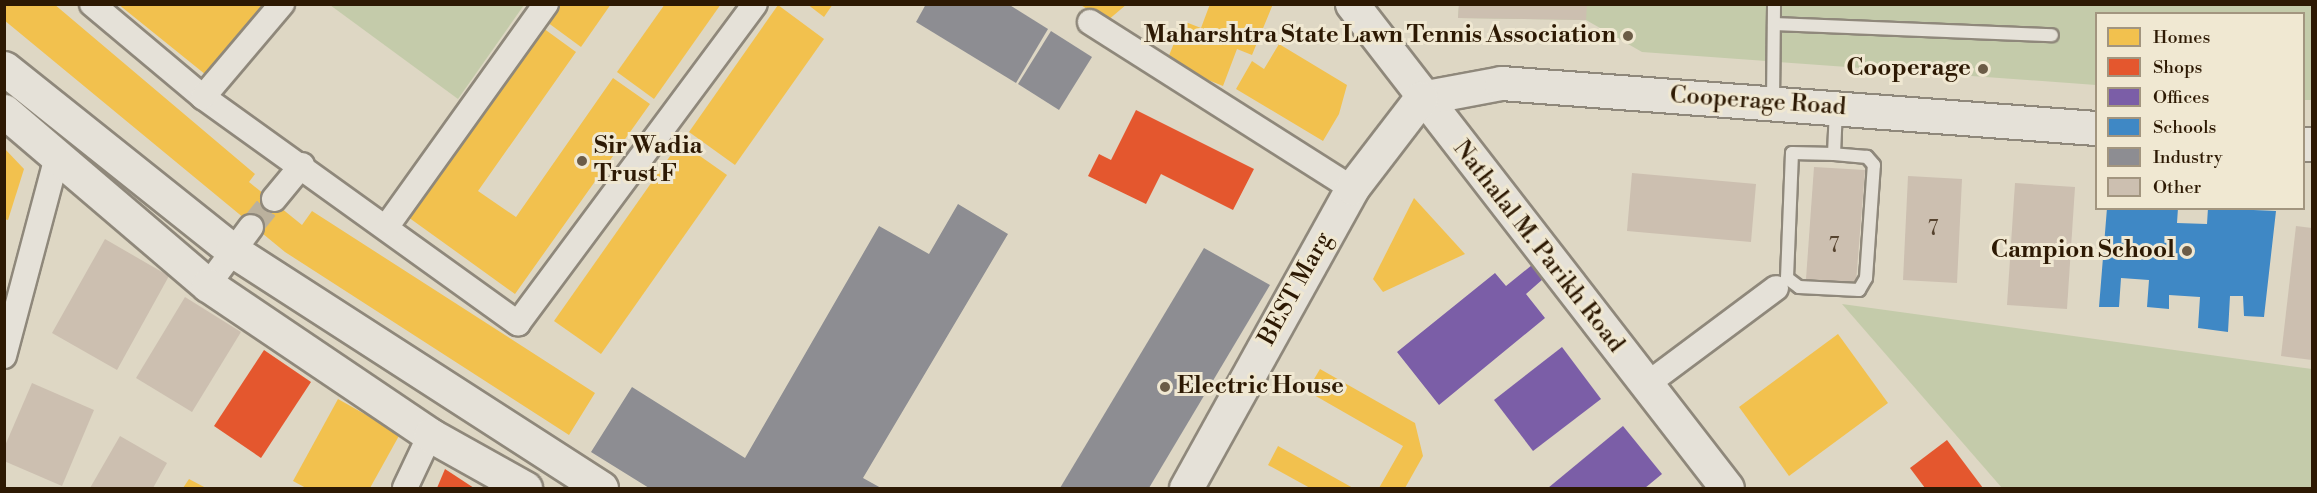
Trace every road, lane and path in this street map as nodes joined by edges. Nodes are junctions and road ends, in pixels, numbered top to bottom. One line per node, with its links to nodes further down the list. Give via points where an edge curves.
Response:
1 (92, 4): 11 (street)
2 (282, 4): 11 (street)
3 (546, 4): 22 (street)
4 (755, 4): 22 (street, via 518,323)
5 (1352, 4): 12 (street, Nathalal M. Parikh Road)
6 (1774, 4): 8 (lane)
7 (1090, 22): 20 (street)
8 (1774, 24): 9 (lane); 13 (lane)
9 (2052, 35)
10 (4, 68): 23 (street)
11 (203, 97): 19 (street)
12 (1421, 98): 13 (street, Cooperage Road, via 1501,83); 20 (street, BEST Marg); 27 (street, Nathalal M. Parikh Road)
13 (1773, 103): 14 (street, Cooperage Road)
14 (1836, 108): 16 (street, Cooperage Road); 17 (lane)
15 (4, 111): 18 (street)
16 (2095, 128)
17 (1834, 154): 17 (lane, via 1867,157 1874,165 1866,278 1859,290 1799,287 1787,278 1792,153)
18 (57, 157): 24 (street); 26 (street)
19 (302, 165): 21 (street); 22 (street)
20 (1352, 188): 32 (street, BEST Marg)
21 (274, 200)
22 (387, 226)
23 (242, 239): 24 (street); 31 (street)
24 (208, 285): 28 (street)
25 (1776, 288): 27 (street)
26 (4, 356)
27 (1646, 385): 33 (street, Nathalal M. Parikh Road)
28 (430, 435): 29 (street); 30 (street)
29 (405, 489)
30 (525, 489)
31 (601, 489)
32 (1186, 489)
33 (1726, 489)

